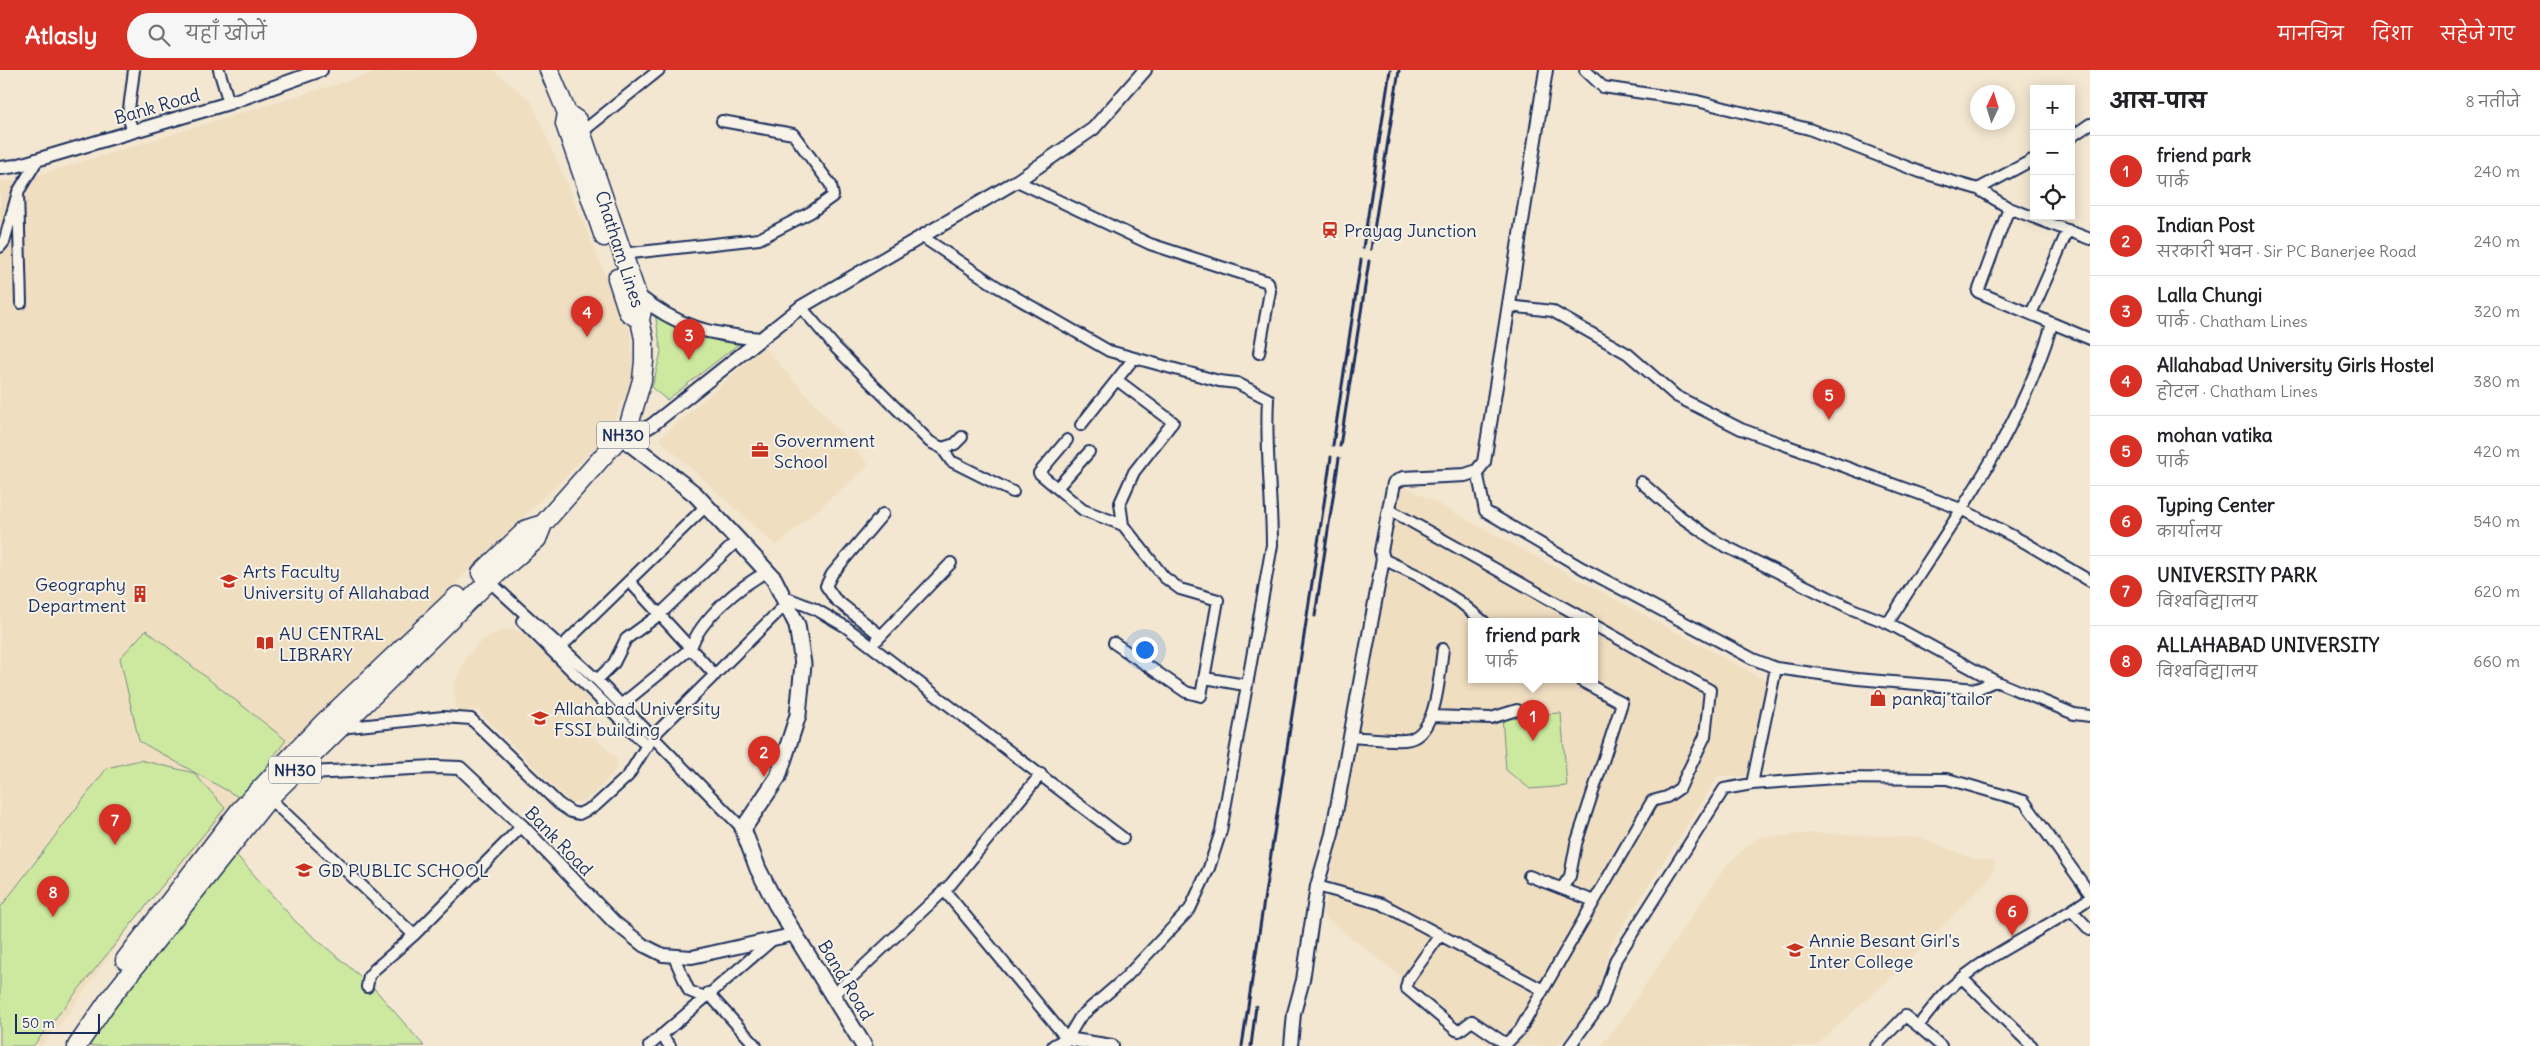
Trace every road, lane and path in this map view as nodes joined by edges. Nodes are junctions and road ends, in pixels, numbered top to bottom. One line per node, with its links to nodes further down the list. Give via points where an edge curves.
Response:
1 (134, 70): 14 (street, via 128,117)
2 (219, 70): 10 (street)
3 (321, 70): 9 (street, Bank Road)
4 (549, 70): 11 (highway, Chatham Lines / NH30)
5 (659, 70): 15 (street)
6 (1145, 70): 20 (street, via 1093,128)
7 (1546, 70): 31 (street)
8 (1585, 70): 21 (street, via 1603,87 1697,101 1809,130 1920,172)
9 (302, 73): 10 (street, Bank Road)
10 (228, 103): 14 (street, Bank Road)
11 (566, 113): 15 (highway, Chatham Lines / NH30, via 577,120); 34 (highway, Chatham Lines / NH30, via 565,124 628,312)
12 (722, 121): 28 (street, via 793,134 831,185 833,196 811,212 759,239)
13 (2090, 124): 16 (street)
14 (132, 130): 17 (street, Bank Road)
15 (582, 132): 28 (highway, Chatham Lines / NH30)
16 (2075, 134)
17 (38, 159): 19 (street, Bank Road); 22 (street)
18 (2030, 161): 21 (street)
19 (0, 168)
20 (1017, 181): 25 (street); 38 (street, via 1150,244 1268,282 1270,291)
21 (1978, 189): 23 (street)
22 (18, 192): 27 (street); 30 (street)
23 (2009, 208): 24 (street); 33 (street, via 1978,292)
24 (2068, 230): 26 (street); 33 (street)
25 (921, 236): 32 (street); 39 (street, via 996,286 1109,351)
26 (2090, 239)
27 (0, 247)
28 (622, 254): 29 (highway, Chatham Lines / NH30)
29 (635, 293): 34 (highway, Chatham Lines / NH30, via 642,310); 36 (street, via 659,313 678,323 724,335)
30 (21, 303)
31 (1509, 306): 47 (street, via 1484,462); 52 (street, via 1552,311 1628,354 1676,396 1740,429)
32 (801, 307): 36 (street); 45 (street, via 904,418 930,442)
33 (2032, 314): 35 (street)
34 (640, 320): 42 (highway, NH30, via 644,340 642,380)
35 (2052, 324): 37 (street); 52 (street, via 2028,389 1988,465)
36 (761, 339): 42 (street, via 652,425)
37 (2090, 339)
38 (1259, 353)
39 (1134, 358): 40 (street); 83 (street, via 1237,383 1268,399 1272,545)
40 (1117, 380): 41 (street); 56 (street, via 1173,422 1134,472 1120,503)
41 (1081, 425)
42 (625, 432): 51 (main road); 55 (highway, NH30)
43 (962, 437): 45 (street, via 955,444)
44 (1068, 440): 49 (street, via 1039,473)
45 (942, 448): 50 (street, via 951,461)
46 (1089, 452): 49 (street)
47 (1477, 471): 53 (street, via 1464,475 1403,478 1394,483); 77 (street, via 1485,511 1582,568 1753,659)
48 (1641, 482): 69 (street, via 1681,517 1717,542 1852,609)
49 (1057, 488): 56 (street, via 1083,510)
50 (1013, 492)
51 (706, 506): 57 (main road); 62 (street)
52 (1960, 509): 63 (street, via 2024,542); 69 (street)
53 (1390, 510): 58 (street, via 1381,551); 68 (street)
54 (883, 514): 71 (street, via 832,574 826,586 836,599)
55 (544, 524): 61 (highway, NH30, via 537,539); 91 (highway, via 527,529 324,722)
56 (1123, 525): 79 (street, via 1164,577 1180,589 1218,600)
57 (738, 540): 60 (main road); 66 (street)
58 (1383, 559): 67 (street, via 1419,576); 89 (street)
59 (951, 563): 71 (street)
60 (767, 572): 64 (main road); 75 (street, via 749,581 728,599 694,636)
61 (488, 581): 74 (street); 88 (highway, NH30)
62 (630, 582): 66 (street); 74 (street)
63 (2090, 582)
64 (784, 600): 73 (street, via 815,609); 78 (street); 96 (main road, via 797,625 803,664 798,715 778,777)
65 (510, 609): 90 (street)
66 (659, 615): 75 (street); 80 (street, via 626,640 614,663)
67 (1479, 618)
68 (1583, 618)
69 (1888, 623): 81 (street)
70 (1598, 627): 103 (street, via 1710,690 1705,736 1680,788 1667,797 1652,801)
71 (881, 636): 73 (street)
72 (1114, 643): 79 (street, via 1186,692 1201,696)
73 (870, 645): 92 (street)
74 (560, 648): 80 (street)
75 (691, 648): 78 (street); 84 (street)
76 (1443, 649): 86 (street)
77 (1776, 668): 81 (street, via 1857,679 1977,689); 93 (street)
78 (715, 675): 90 (street)
79 (1205, 678): 83 (street)
80 (597, 680): 84 (street)
81 (1995, 681): 87 (street, via 2074,714)
82 (1585, 683): 100 (street, via 1622,704 1576,844 1570,876)
83 (1245, 685): 118 (street, via 1221,831 1210,868 1190,909 1125,978 1080,1017)
84 (621, 705): 90 (street)
85 (1517, 710): 86 (street, via 1491,718)
86 (1432, 716): 89 (street, via 1421,733 1406,740)
87 (2090, 716)
88 (338, 729): 90 (street, via 443,717 471,719 559,804 579,814 595,806 628,776); 91 (highway, NH30)
89 (1350, 737): 99 (street, via 1332,834)
90 (650, 741): 96 (street)
91 (285, 772): 94 (highway, NH30); 95 (street, Bank Road, via 434,766 460,768); 119 (highway, via 240,810 123,962)
92 (1041, 774): 97 (street); 101 (street)
93 (1752, 784): 102 (street, via 1836,778 1947,779 2024,801); 128 (street, via 1724,789 1616,959 1602,1002)
94 (269, 798): 107 (street); 120 (highway, NH30, via 108,1001)
95 (522, 826): 107 (street); 110 (street, Bank Road, via 614,922 643,945)
96 (744, 829): 106 (main road, Band Road, via 758,870)
97 (1123, 838)
98 (1529, 876): 100 (street)
99 (1317, 886): 108 (street, via 1382,904); 127 (street)
100 (1562, 888): 103 (street)
101 (944, 890): 115 (street); 118 (street)
102 (2090, 896): 104 (street)
103 (1594, 901): 113 (street)
104 (2072, 911): 105 (street); 111 (street, via 1990,957)
105 (2090, 930)
106 (796, 934): 109 (street, Bank Road); 115 (main road, Band Road)
107 (414, 935): 112 (street, via 375,969 369,976)
108 (1440, 936): 113 (street); 113 (street, via 1408,980 1406,988 1456,1030 1475,1022 1506,1044 1520,1030)
109 (770, 942): 110 (street, Bank Road, via 692,957); 114 (street)
110 (674, 957): 114 (street, via 689,991)
111 (1963, 979): 116 (street, via 1948,991); 131 (street)
112 (367, 987)
113 (1543, 990)
114 (706, 995): 117 (street); 123 (street)
115 (833, 996): 124 (main road, Band Road)
116 (1918, 1026): 129 (street, via 1905,1016); 130 (street)
117 (661, 1035): 121 (street); 122 (street)
118 (1067, 1039): 125 (street); 126 (street)
119 (64, 1046)
120 (77, 1046)
121 (649, 1046)
122 (670, 1046)
123 (756, 1046)
124 (864, 1046)
125 (1054, 1046)
126 (1112, 1046)
127 (1291, 1046)
128 (1570, 1046)
129 (1876, 1046)
130 (1941, 1046)
131 (2032, 1046)

